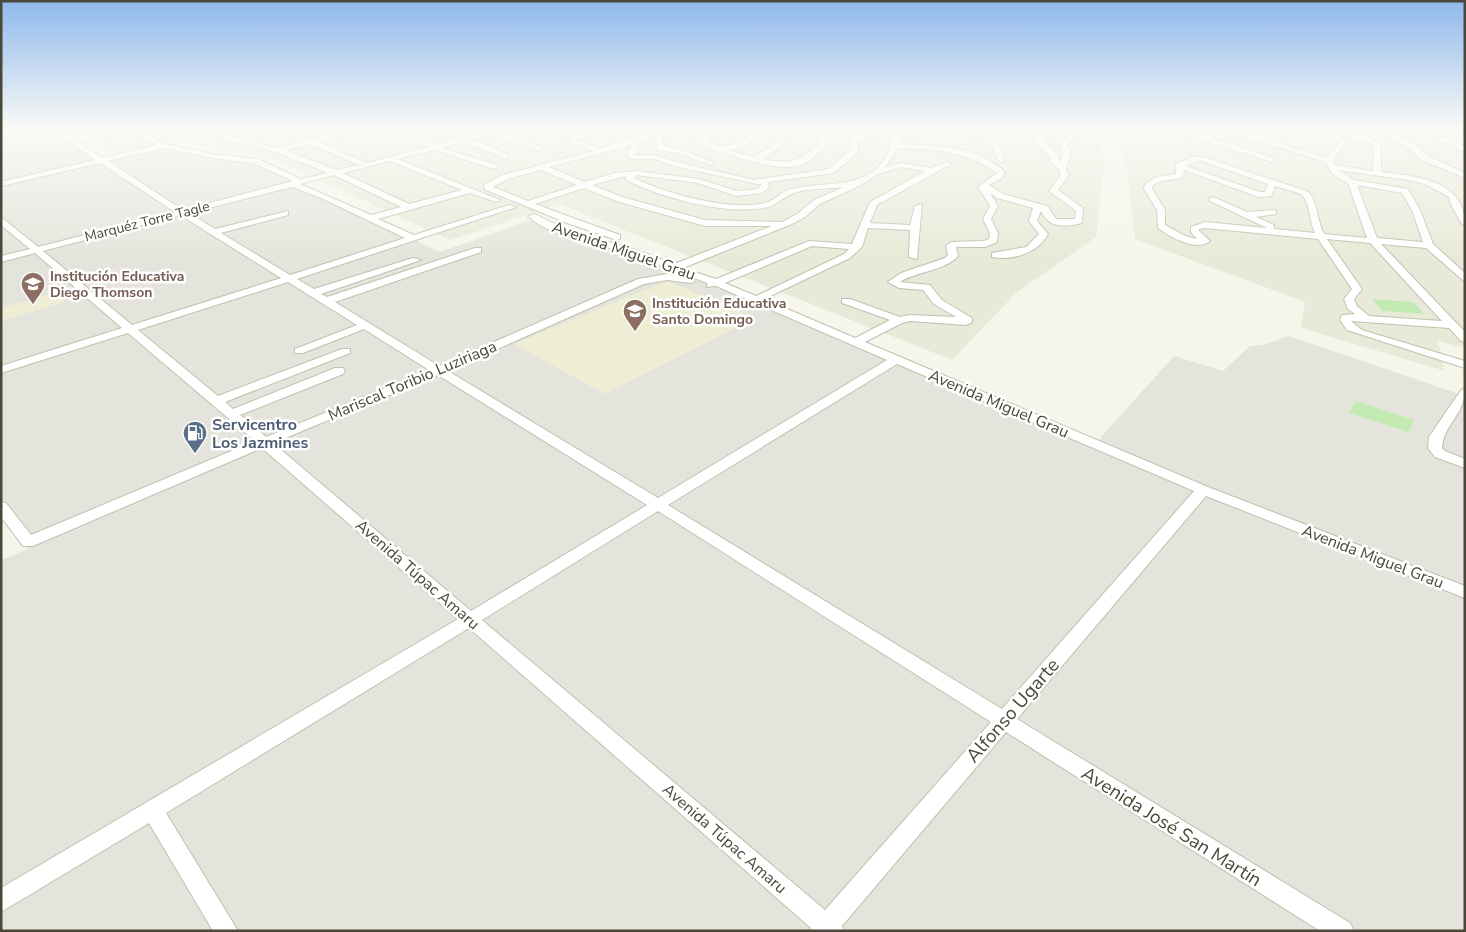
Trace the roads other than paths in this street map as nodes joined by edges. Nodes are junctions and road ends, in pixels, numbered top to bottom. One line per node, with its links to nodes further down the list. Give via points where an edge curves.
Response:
1 (53, 172): 28 (street)
2 (121, 172): 40 (street, Avenida José San Martín)
3 (276, 172): 27 (street)
4 (330, 172): 21 (street)
5 (339, 172): 21 (street, Marquéz Torre Tagle)
6 (430, 172): 31 (street, Avenida Miguel Grau)
7 (521, 172): 34 (street, via 487,187)
8 (553, 172): 30 (street)
9 (715, 172): 23 (street, via 747,182)
10 (821, 172): 23 (street)
11 (877, 172): 24 (street)
12 (928, 172): 50 (street, via 873,204)
13 (1001, 172): 29 (street)
14 (1063, 172): 39 (street, via 1053,191 1080,210 1079,221 1051,222 1044,208)
15 (1181, 172): 52 (street, via 1180,176 1155,180 1148,186 1161,210 1161,226 1166,230 1199,242 1205,241 1195,230 1199,226)
16 (1197, 172): 25 (street, via 1259,195 1268,194)
17 (1243, 172): 25 (street)
18 (1338, 172): 26 (street)
19 (1370, 172): 22 (street)
20 (636, 173): 30 (street, via 615,175); 32 (street, via 699,181 736,194); 36 (street, via 629,178)
21 (334, 174): 27 (street, Marquéz Torre Tagle); 38 (street)
22 (1377, 174): 49 (street, via 1416,180 1448,191)
23 (763, 181): 32 (street, via 766,186)
24 (864, 181): 36 (street, via 791,191 774,203 763,206); 48 (street, via 816,202)
25 (1272, 182): 54 (street, via 1306,194 1312,203 1312,213)
26 (1352, 182): 57 (street); 58 (street, via 1405,190)
27 (296, 183): 40 (street, Marquéz Torre Tagle); 45 (street)
28 (1, 184)
29 (984, 184): 39 (street, via 1000,196); 75 (street, via 982,189 994,206 987,219 994,240 985,244 954,244 948,260 893,282 926,287 938,302 968,321)
30 (581, 185): 34 (street); 48 (street, via 705,223)
31 (470, 190): 35 (street, Avenida Miguel Grau); 38 (street)
32 (748, 194): 36 (street)
33 (1213, 199): 43 (street)
34 (526, 204): 47 (street)
35 (512, 206): 44 (street, Avenida Miguel Grau); 56 (street)
36 (718, 206)
37 (919, 206): 51 (street)
38 (408, 207): 45 (street)
39 (1038, 207): 62 (street, via 1033,221 1044,234 1041,242 1030,250)
40 (181, 212): 53 (street, Avenida José San Martín); 60 (street, Marquéz Torre Tagle)
41 (1273, 212): 43 (street)
42 (285, 213): 53 (street)
43 (1246, 215): 52 (street)
44 (532, 216): 47 (street); 66 (street, Avenida Miguel Grau, via 602,245)
45 (371, 218): 56 (street)
46 (1, 220): 60 (street, Avenida Túpac Amaru)
47 (570, 221): 55 (street)
48 (789, 222): 66 (street)
49 (1465, 222)
50 (865, 226): 51 (street); 59 (street)
51 (914, 228): 63 (street)
52 (1279, 231): 54 (street)
53 (214, 232): 67 (street, Avenida José San Martín)
54 (1321, 236): 57 (street); 74 (street, via 1351,276 1357,289 1349,300 1352,307)
55 (617, 237)
56 (414, 238): 67 (street)
57 (1373, 241): 58 (street); 77 (street)
58 (1428, 245): 68 (street)
59 (857, 247): 69 (street, via 812,243); 71 (street, via 847,256)
60 (37, 249): 64 (street, Marquéz Torre Tagle); 78 (street, Avenida Túpac Amaru)
61 (478, 250): 73 (street)
62 (995, 255)
63 (914, 257)
64 (1, 259)
65 (416, 260): 70 (street)
66 (676, 267): 69 (street, Avenida Miguel Grau)
67 (289, 278): 70 (street, Avenida José San Martín); 78 (street)
68 (1465, 279)
69 (717, 283): 71 (street, Avenida Miguel Grau); 86 (street, Mariscal Toribio Luziriaga, via 710,285 674,276 642,281)
70 (313, 293): 73 (street, Avenida José San Martín)
71 (755, 300): 80 (street, Avenida Miguel Grau)
72 (846, 301): 75 (street)
73 (327, 302): 76 (street, Avenida José San Martín)
74 (1365, 317): 77 (street); 84 (street, via 1346,317 1345,320 1358,332)
75 (899, 320): 80 (street)
76 (366, 325): 81 (street); 86 (street, Avenida José San Martín)
77 (1450, 325): 79 (street)
78 (131, 328): 85 (street); 89 (street, Avenida Túpac Amaru)
79 (1465, 339)
80 (856, 342): 83 (street, Avenida Miguel Grau)
81 (299, 351)
82 (346, 351): 89 (street)
83 (896, 359): 93 (street, Avenida Miguel Grau); 94 (street)
84 (1465, 366)
85 (1, 370)
86 (439, 370): 91 (street, Mariscal Toribio Luziriaga); 94 (street, Avenida José San Martín)
87 (340, 372): 90 (street)
88 (1465, 393): 92 (street, via 1436,437 1435,448 1440,454)
89 (216, 401): 90 (street, Avenida Túpac Amaru)
90 (232, 414): 91 (street, Avenida Túpac Amaru)
91 (264, 442): 96 (street, Mariscal Toribio Luziriaga, via 28,542); 98 (street, Avenida Túpac Amaru)
92 (1465, 464)
93 (1204, 490): 97 (street, Avenida Miguel Grau); 99 (street, Alfonso Ugarte)
94 (658, 505): 98 (street); 99 (street, Avenida José San Martín)
95 (1, 506): 96 (street)
96 (7, 522)
97 (1465, 592)
98 (471, 619): 100 (street); 102 (street, Avenida Túpac Amaru)
99 (1002, 720): 102 (street, Alfonso Ugarte); 104 (street, Avenida José San Martín)
100 (152, 810): 101 (street); 103 (street)
101 (1, 900)
102 (827, 929)
103 (226, 931)
104 (1342, 931)

